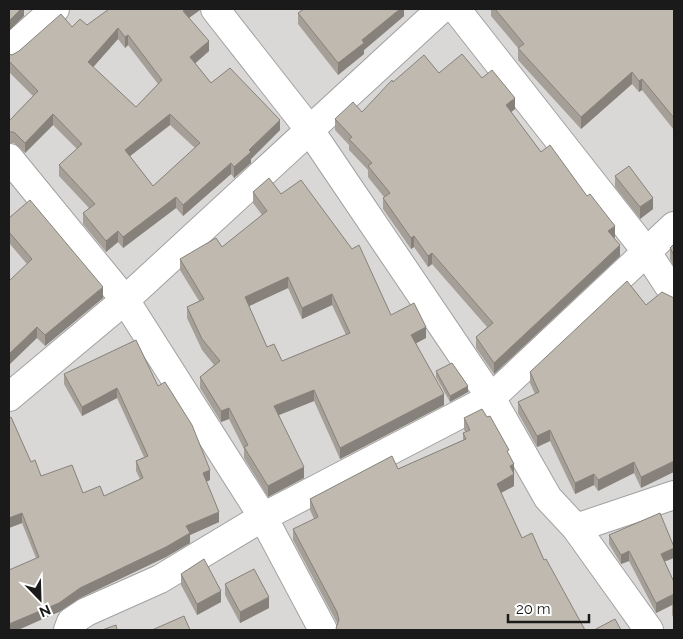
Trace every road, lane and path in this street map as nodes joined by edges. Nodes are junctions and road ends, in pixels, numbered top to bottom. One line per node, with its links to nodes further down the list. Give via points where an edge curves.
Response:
1 (55, 9): 5 (street)
2 (215, 9): 6 (street)
3 (441, 9): 6 (street)
4 (456, 9): 9 (street)
5 (9, 50)
6 (309, 129): 11 (street); 13 (street)
7 (9, 158): 11 (street)
8 (674, 226): 9 (street)
9 (646, 250): 10 (street); 13 (street)
10 (674, 294)
11 (125, 300): 12 (street); 15 (street)
12 (9, 397)
13 (491, 398): 15 (street); 16 (street, via 548,498)
14 (674, 496): 16 (street)
15 (263, 517): 17 (street, via 160,579 86,612 71,622); 18 (street)
16 (576, 528): 19 (street)
17 (68, 630)
18 (323, 630)
19 (649, 630)

